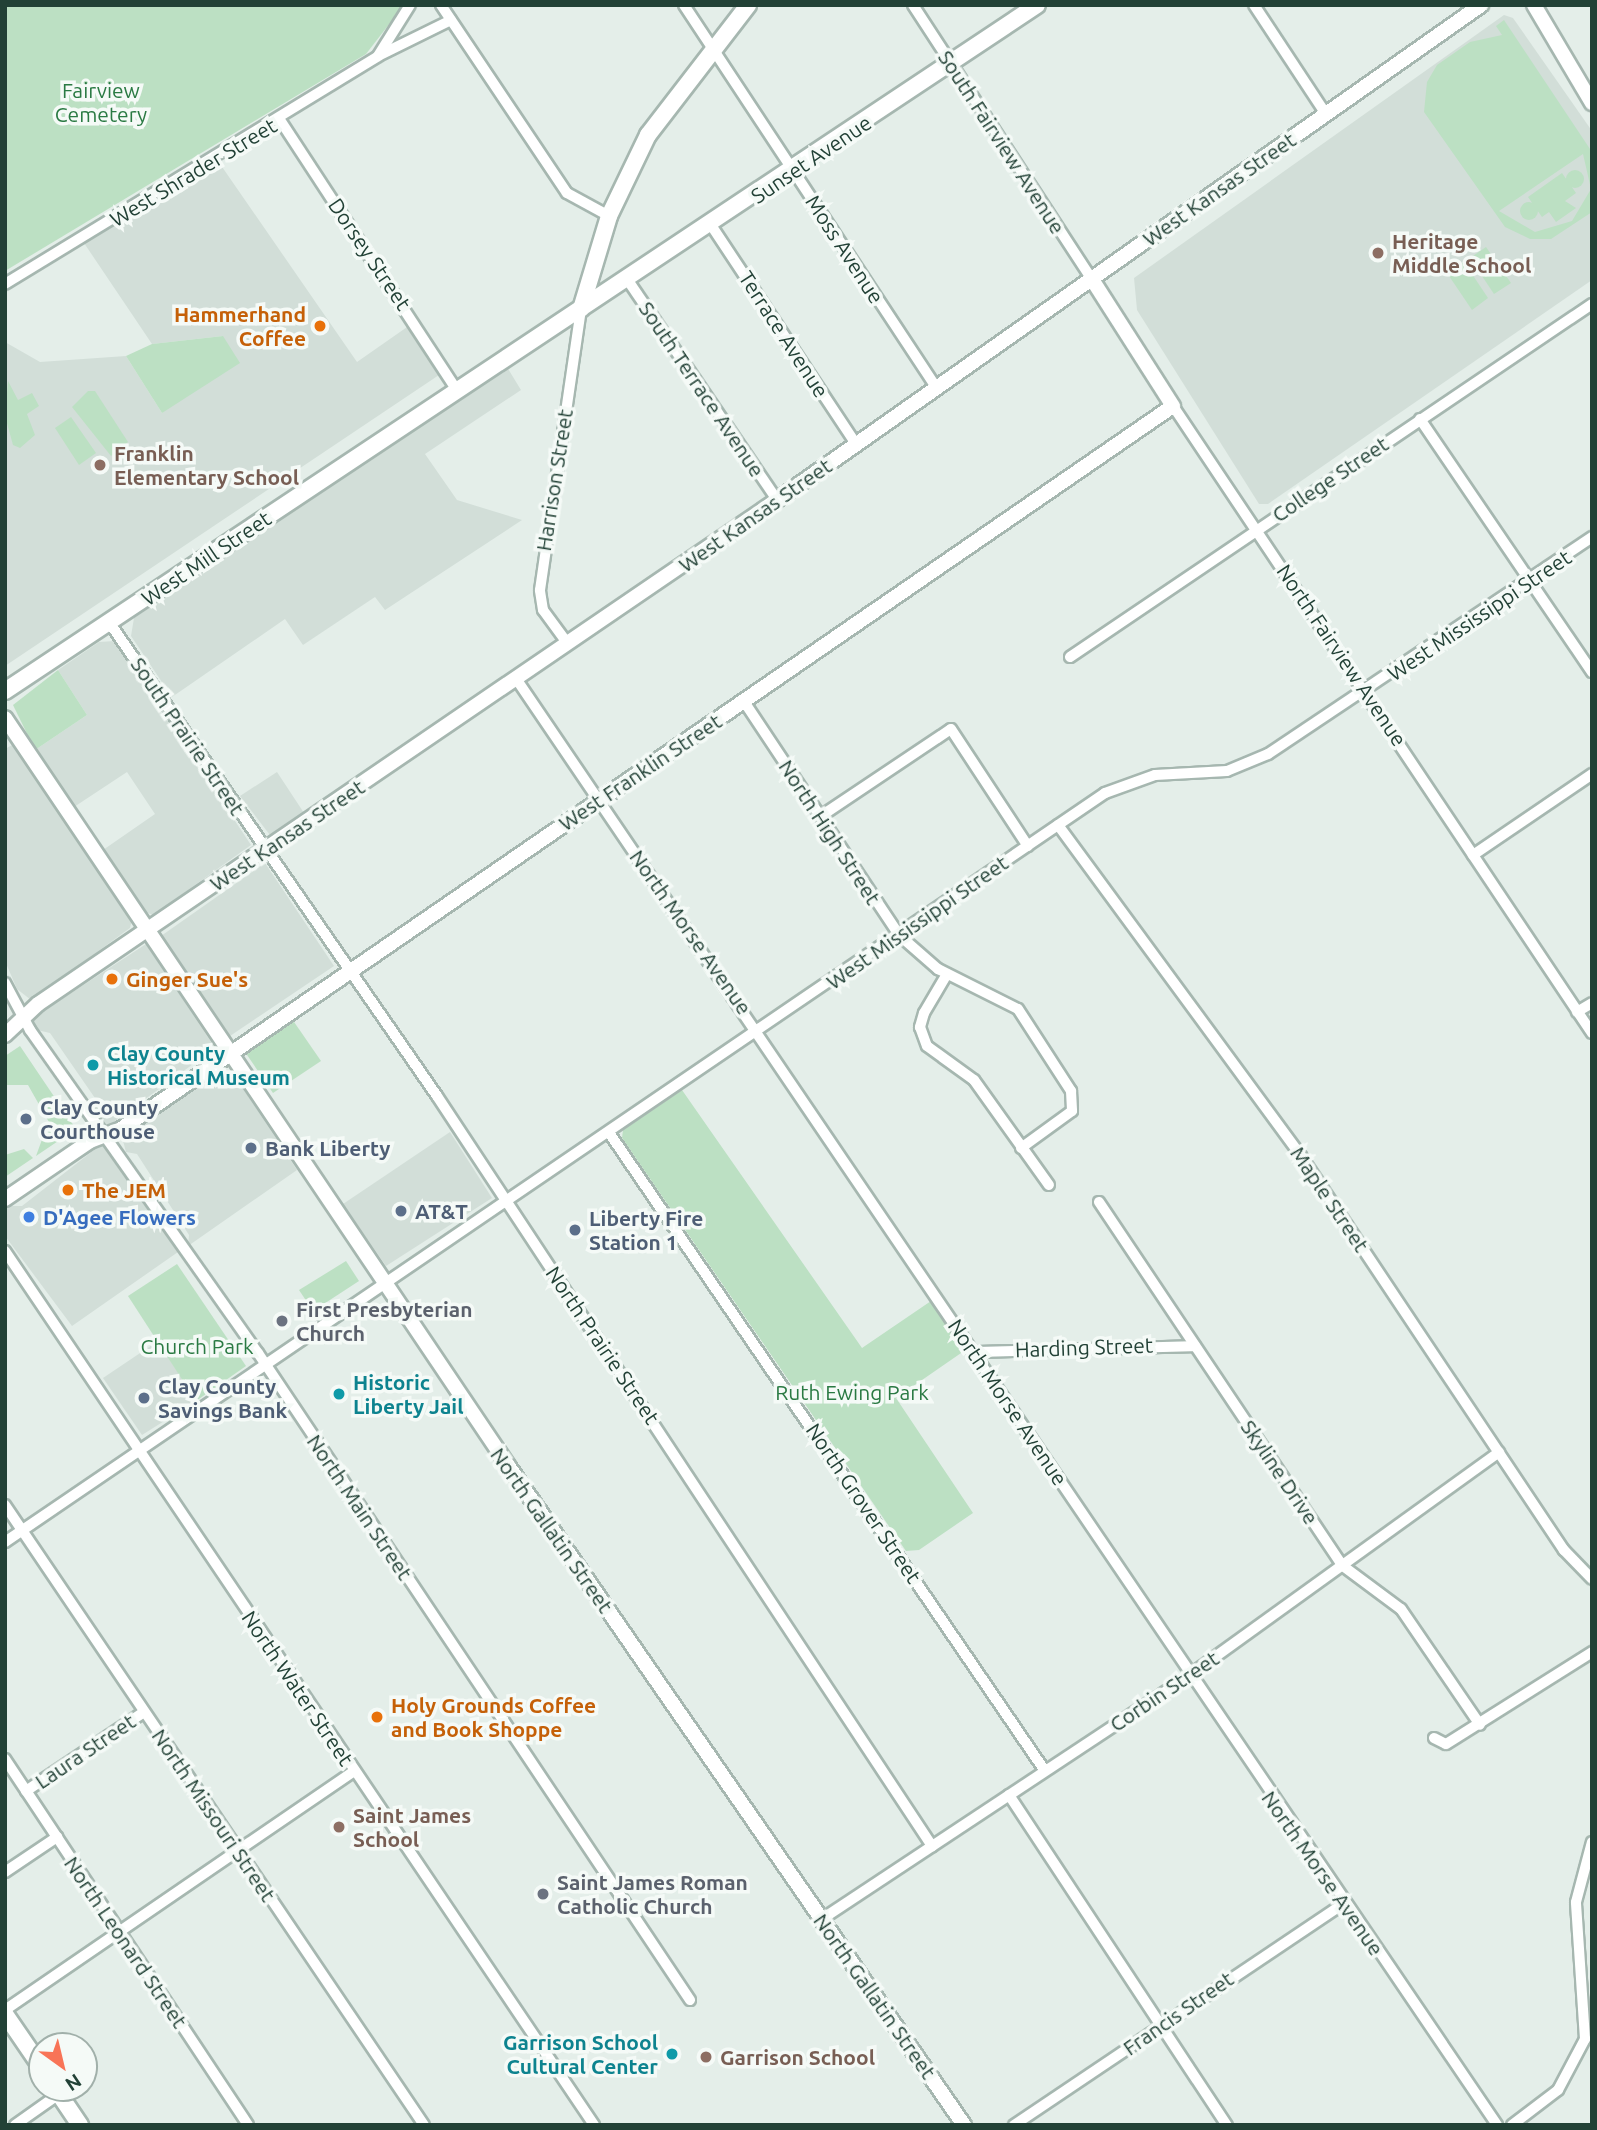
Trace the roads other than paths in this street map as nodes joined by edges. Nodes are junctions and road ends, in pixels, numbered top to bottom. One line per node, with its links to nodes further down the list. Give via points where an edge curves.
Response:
1 (410, 5): 12 (street, West Shrader Street)
2 (441, 5): 10 (street)
3 (684, 5): 11 (street, Moss Avenue)
4 (748, 5): 11 (main road)
5 (913, 5): 13 (street, South Fairview Avenue)
6 (1254, 5): 15 (street)
7 (1481, 5): 15 (street, West Kansas Street)
8 (1534, 5): 14 (street)
9 (1029, 8): 13 (main road, Sunset Avenue)
10 (451, 20): 12 (street, West Shrader Street); 18 (street, via 567,193)
11 (713, 48): 17 (street, Moss Avenue); 18 (main road, via 666,105)
12 (378, 57): 16 (street, West Shrader Street)
13 (951, 64): 17 (main road, Sunset Avenue); 20 (street, South Fairview Avenue)
14 (1592, 103)
15 (1326, 114): 20 (street, West Kansas Street)
16 (280, 120): 22 (street, West Shrader Street); 26 (street, Dorsey Street)
17 (795, 172): 19 (main road, Sunset Avenue); 25 (street, Moss Avenue)
18 (609, 216): 24 (main road)
19 (711, 225): 21 (main road, Sunset Avenue); 29 (street, Terrace Avenue)
20 (1091, 278): 25 (street, West Kansas Street); 27 (street, North Fairview Avenue)
21 (627, 279): 24 (main road, Sunset Avenue); 30 (street, South Terrace Avenue)
22 (5, 284)
23 (1592, 304): 28 (street, College Street)
24 (581, 309): 26 (main road, West Mill Street); 35 (street, Harrison Street, via 540,590 543,610)
25 (936, 387): 29 (street, West Kansas Street)
26 (457, 391): 34 (main road, West Mill Street)
27 (1173, 406): 31 (street, North Fairview Avenue); 41 (street, West Franklin Street)
28 (1420, 419): 31 (street, College Street); 33 (street)
29 (856, 444): 30 (street, West Kansas Street)
30 (777, 500): 35 (street, West Kansas Street)
31 (1258, 529): 36 (street, College Street); 40 (street, North Fairview Avenue)
32 (1592, 537): 33 (street, West Mississippi Street)
33 (1532, 578): 37 (street); 40 (street, West Mississippi Street)
34 (110, 622): 39 (main road, West Mill Street); 48 (street, South Prairie Street)
35 (568, 644): 38 (street, West Kansas Street)
36 (1070, 657)
37 (1592, 672)
38 (517, 680): 44 (street, North Morse Avenue); 48 (street, West Kansas Street)
39 (5, 691)
40 (1368, 691): 46 (street, West Mississippi Street, via 1255,761 1227,771 1155,775 1105,793); 49 (street, North Fairview Avenue)
41 (745, 704): 44 (street, West Franklin Street); 45 (street, North High Street)
42 (5, 718): 50 (street, North Gallatin Street)
43 (1592, 774): 49 (street)
44 (599, 798): 52 (street, West Franklin Street); 58 (street, North Morse Avenue)
45 (821, 816): 47 (street, via 951,729); 51 (street, North High Street)
46 (1058, 825): 47 (street, West Mississippi Street); 75 (street, Maple Street, via 1301,1156)
47 (1028, 846): 51 (street, West Mississippi Street)
48 (265, 850): 50 (street, West Kansas Street); 52 (street, North Prairie Street)
49 (1473, 855): 56 (street, North Fairview Avenue)
50 (148, 930): 57 (street, West Kansas Street); 61 (street, North Gallatin Street)
51 (899, 935): 53 (street, North High Street); 58 (street, West Mississippi Street)
52 (350, 970): 61 (street, West Franklin Street); 68 (street, North Prairie Street)
53 (947, 974): 64 (street, via 922,1020 927,1046 974,1080); 64 (street, North High Street, via 1018,1009 1071,1091 1072,1111)
54 (5, 983): 57 (street, North Main Street)
55 (1592, 1003): 56 (street)
56 (1577, 1012): 59 (street, North Fairview Avenue)
57 (26, 1017): 60 (street, West Kansas Street); 63 (street, North Main Street)
58 (760, 1031): 62 (street, West Mississippi Street); 72 (street, North Morse Avenue)
59 (1592, 1033)
60 (5, 1035)
61 (230, 1052): 63 (street, West Franklin Street); 70 (street, North Gallatin Street)
62 (610, 1134): 68 (street, West Mississippi Street); 88 (street, North Grover Street)
63 (106, 1135): 66 (street, West Franklin Street); 73 (street, North Main Street)
64 (1021, 1148): 65 (street)
65 (1049, 1185)
66 (5, 1199)
67 (1099, 1202): 71 (street, Skyline Drive)
68 (508, 1203): 70 (street, West Mississippi Street); 93 (street, North Prairie Street)
69 (5, 1251): 74 (street, North Water Street)
70 (386, 1284): 73 (street, West Mississippi Street); 97 (street, North Gallatin Street)
71 (1195, 1346): 72 (street, Harding Street); 79 (street, Skyline Drive)
72 (973, 1352): 82 (street, North Morse Avenue)
73 (265, 1366): 74 (street, West Mississippi Street); 100 (street, North Main Street)
74 (138, 1451): 77 (street, West Mississippi Street); 87 (street, North Water Street)
75 (1499, 1452): 79 (street, Corbin Street); 80 (street, Maple Street)
76 (5, 1506): 77 (street, North Missouri Street)
77 (22, 1530): 78 (street, West Mississippi Street); 83 (street, North Missouri Street)
78 (5, 1542)
79 (1343, 1566): 82 (street, Corbin Street); 84 (street, Skyline Drive, via 1401,1609)
80 (1592, 1579)
81 (1592, 1651): 84 (street)
82 (1190, 1675): 88 (street, Corbin Street); 96 (street, North Morse Avenue)
83 (144, 1712): 89 (street, Laura Street); 94 (street, North Missouri Street)
84 (1480, 1725): 85 (street, via 1446,1744)
85 (1434, 1738)
86 (5, 1759): 89 (street, North Leonard Street)
87 (354, 1771): 94 (street); 110 (street, North Water Street)
88 (1045, 1771): 90 (street, Corbin Street)
89 (26, 1791): 91 (street, North Leonard Street)
90 (1009, 1795): 93 (street, Corbin Street); 102 (street)
91 (57, 1837): 95 (street); 98 (street, North Leonard Street)
92 (1592, 1842): 99 (street, via 1576,1902)
93 (932, 1846): 97 (street, Corbin Street)
94 (238, 1850): 98 (street); 109 (street, North Missouri Street)
95 (5, 1872)
96 (1343, 1904): 102 (street, Francis Street); 114 (street, North Morse Avenue)
97 (822, 1919): 111 (street, North Gallatin Street)
98 (120, 1931): 101 (street); 108 (street, North Leonard Street)
99 (1588, 1985): 115 (street, via 1585,2039 1578,2057 1558,2090)
100 (690, 2000)
101 (5, 2012): 103 (main road)
102 (1161, 2025): 112 (street, Francis Street); 113 (street)
103 (28, 2047)
104 (43, 2102): 106 (street)
105 (64, 2102): 107 (main road)
106 (15, 2125)
107 (80, 2125)
108 (248, 2125)
109 (424, 2125)
110 (594, 2125)
111 (964, 2125)
112 (1014, 2125)
113 (1227, 2125)
114 (1497, 2125)
115 (1512, 2125)

